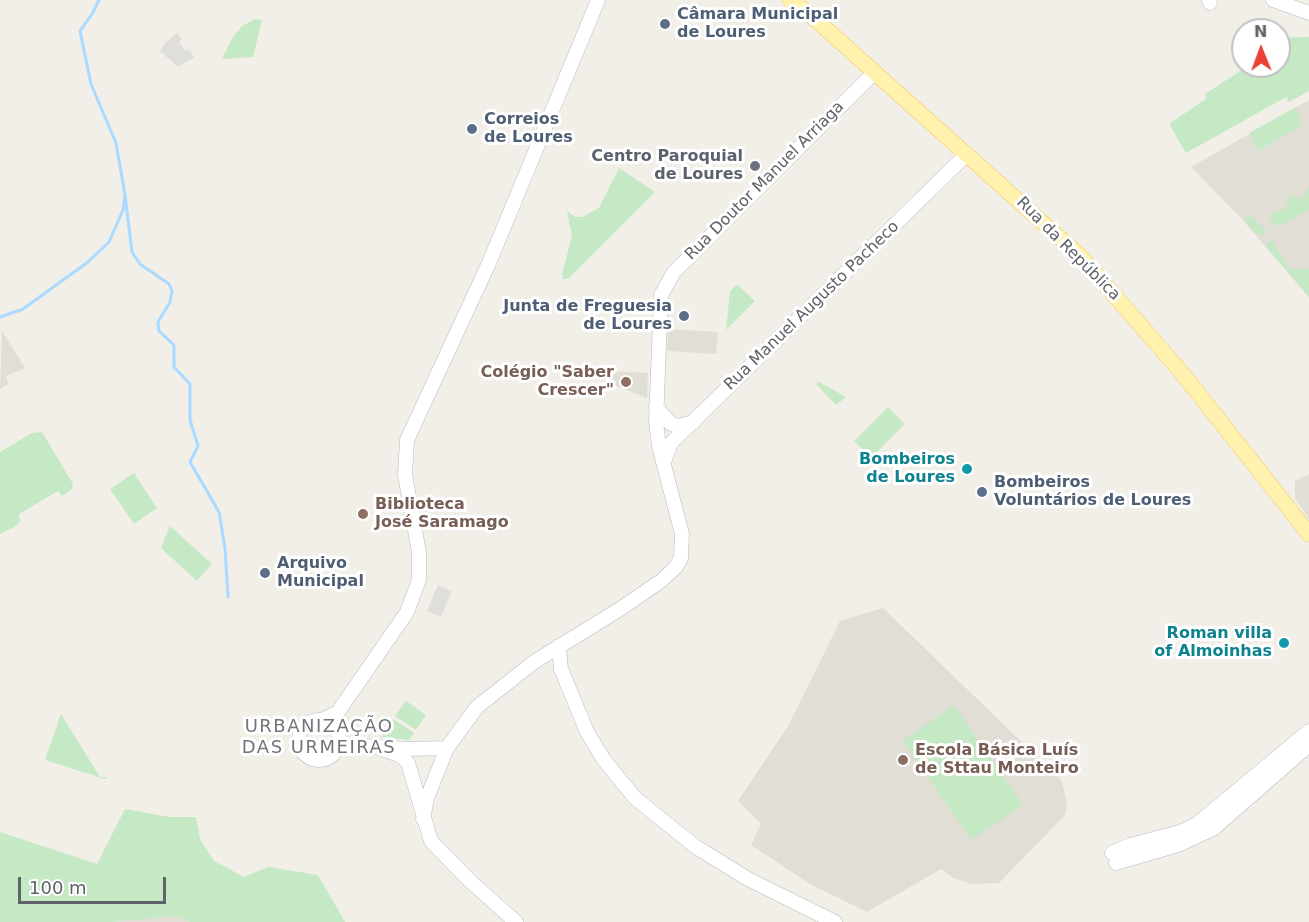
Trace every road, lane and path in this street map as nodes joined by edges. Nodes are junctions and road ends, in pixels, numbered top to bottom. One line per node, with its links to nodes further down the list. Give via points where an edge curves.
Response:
1 (598, 0): 12 (street, via 489,263 407,440 406,482 419,552 419,580 406,612)
2 (790, 0): 5 (main road, Rua da República)
3 (1274, 0): 4 (street)
4 (1309, 13)
5 (875, 72): 6 (main road, Rua da República); 7 (street, Rua Doutor Manuel Arriaga, via 674,272 661,295)
6 (967, 154): 8 (street, Rua Manuel Augusto Pacheco); 10 (main road, Rua da República, via 1080,256 1119,298)
7 (656, 407): 8 (street, via 670,424); 9 (street, via 658,446)
8 (693, 422): 9 (street, Rua Manuel Augusto Pacheco, via 671,443)
9 (664, 462): 11 (street, via 682,534 681,558 676,567 620,609)
10 (1309, 534)
11 (559, 646): 17 (street, via 477,707); 24 (street, via 561,669 587,732 635,798 696,847 748,879)
12 (338, 712): 13 (street); 15 (street)
13 (322, 720): 15 (street, via 328,722); 15 (street, via 302,729 299,741 304,754 318,760 332,756)
14 (1309, 731): 21 (street, via 1197,824)
15 (338, 738): 18 (street)
16 (1309, 745): 21 (street, via 1220,824 1178,845)
17 (447, 748): 18 (street); 19 (street)
18 (407, 756): 19 (street); 20 (street)
19 (439, 767): 20 (street)
20 (423, 819): 23 (street, via 431,841 444,856)
21 (1151, 846): 22 (street)
22 (1114, 858)
23 (516, 922)
24 (835, 922)

